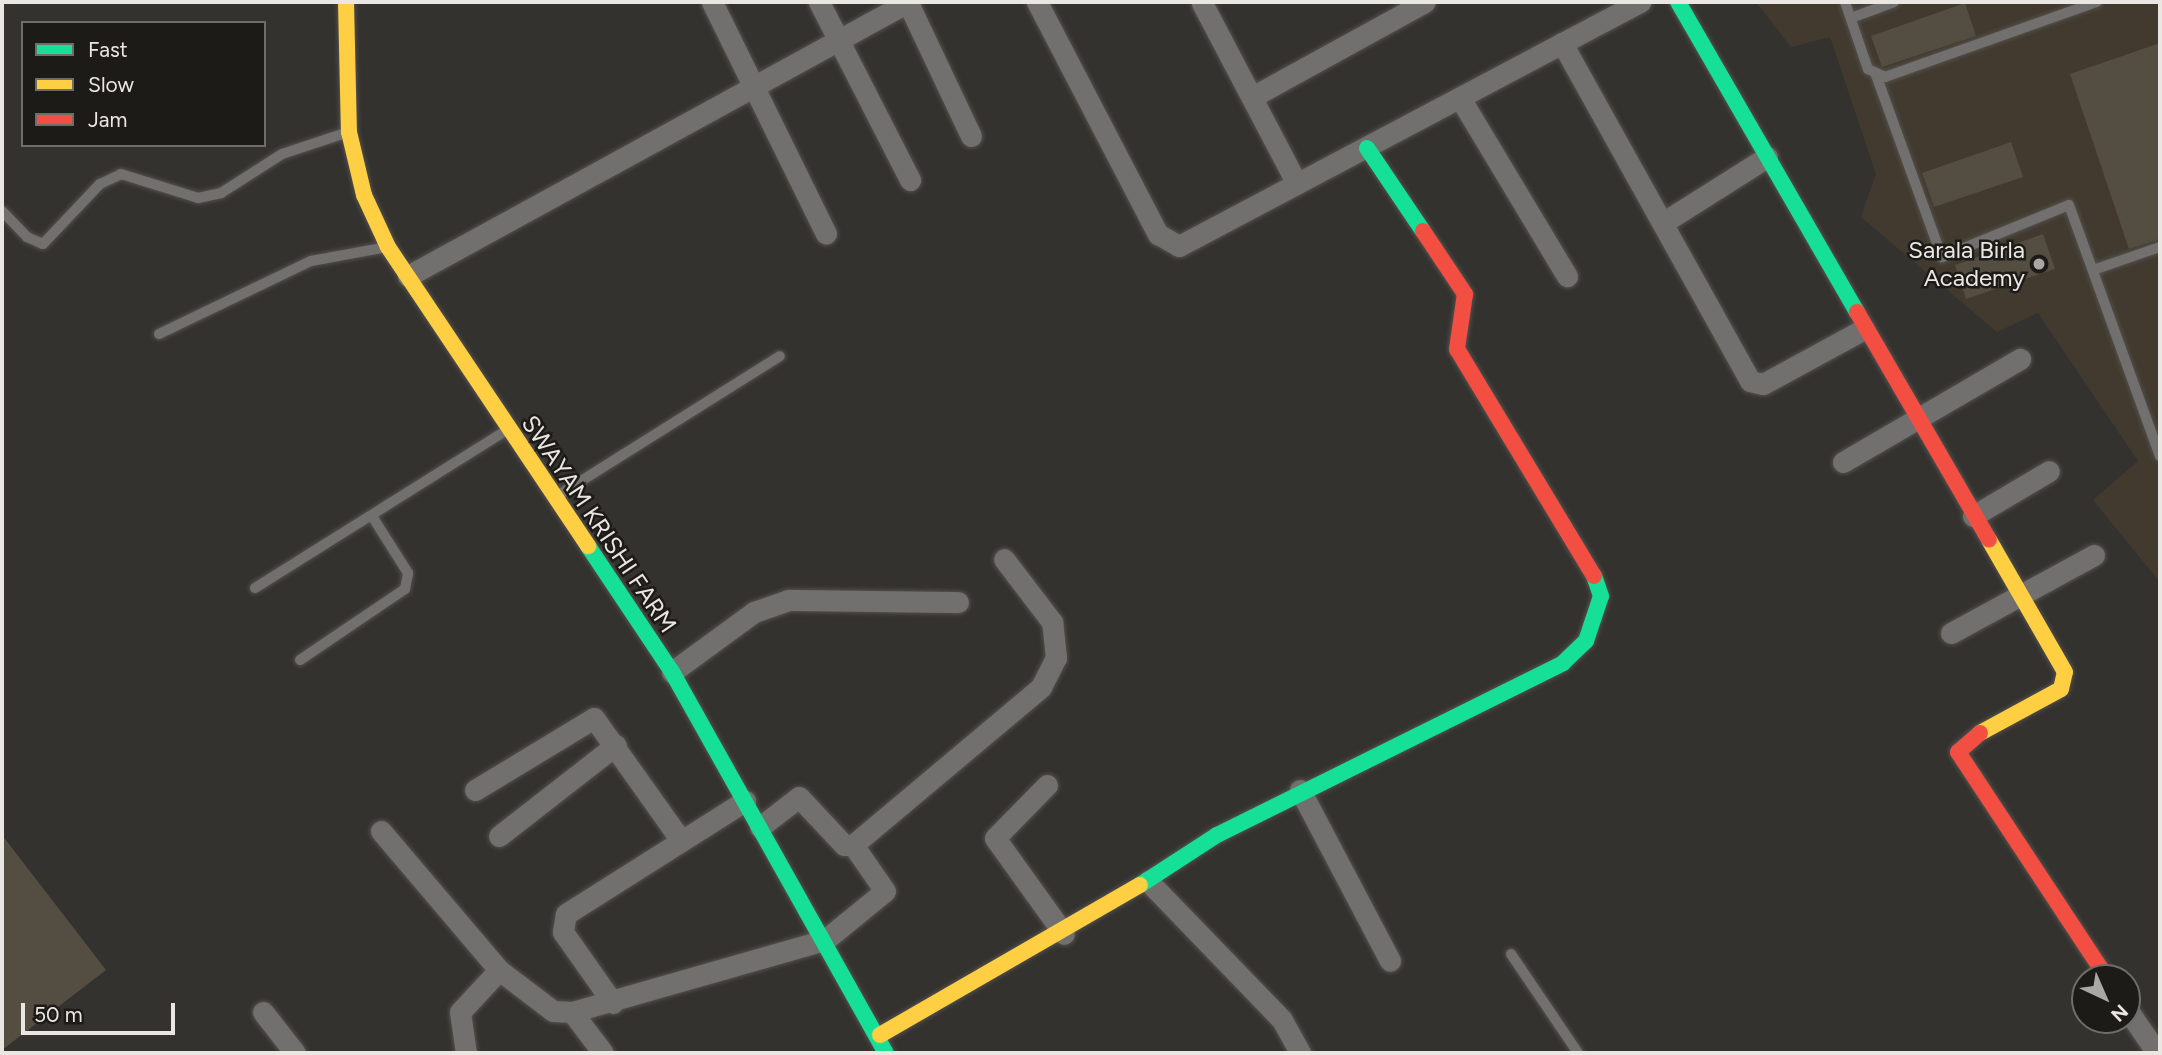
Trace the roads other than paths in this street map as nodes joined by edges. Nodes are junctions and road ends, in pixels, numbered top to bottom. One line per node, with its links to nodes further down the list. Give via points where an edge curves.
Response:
1 (345, 2): 20 (street, SWAYAM KRISHI FARM)
2 (712, 2): 17 (street)
3 (819, 2): 14 (street)
4 (1037, 2): 25 (street, via 1167,243 1188,244)
5 (1202, 2): 18 (street)
6 (1425, 2): 18 (street)
7 (1640, 2): 15 (street)
8 (1678, 2): 23 (street)
9 (1845, 2): 13 (lane)
10 (1894, 2): 13 (lane)
11 (2097, 2): 16 (lane)
12 (909, 3): 14 (street); 21 (street)
13 (1851, 18): 16 (lane, via 1868,69)
14 (838, 39): 17 (street); 24 (street)
15 (1562, 43): 19 (street); 27 (street)
16 (1876, 75): 31 (lane, via 1942,257 2069,205)
17 (752, 83): 28 (street); 32 (street)
18 (1252, 97): 25 (street)
19 (1460, 97): 22 (street); 33 (street)
20 (349, 132): 26 (lane, via 282,153 221,192 198,198 121,174 100,184 43,244 27,237); 29 (street, SWAYAM KRISHI FARM, via 364,195)
21 (971, 136)
22 (1367, 148): 25 (street); 57 (street, via 1465,294 1457,349 1601,596 1586,641 1563,663)
23 (1767, 157): 27 (street); 34 (street)
24 (910, 180)
25 (1297, 184)
26 (2, 211)
27 (1664, 222): 34 (street, via 1750,381 1763,384)
28 (826, 234)
29 (388, 247): 32 (street, SWAYAM KRISHI FARM); 35 (lane, via 311,261)
30 (2160, 247): 31 (lane)
31 (2095, 270): 40 (lane)
32 (408, 276): 39 (street, SWAYAM KRISHI FARM)
33 (1567, 276)
34 (1864, 329): 38 (street)
35 (159, 334)
36 (780, 356): 43 (lane)
37 (2021, 359): 38 (street)
38 (1918, 421): 41 (street); 45 (street)
39 (508, 429): 43 (street, SWAYAM KRISHI FARM); 44 (lane)
40 (2160, 456)
41 (1843, 462)
42 (2049, 471): 45 (street)
43 (555, 498): 53 (street, SWAYAM KRISHI FARM)
44 (372, 516): 48 (lane); 52 (lane, via 408,573 405,589)
45 (1973, 516): 49 (street)
46 (2094, 555): 49 (street)
47 (1004, 559): 63 (street, via 1052,622 1056,658 1041,687)
48 (256, 588)
49 (2019, 594): 51 (street); 69 (street, via 2065,681 1958,752)
50 (958, 602): 53 (street, via 788,600 754,612)
51 (1951, 633)
52 (300, 660)
53 (673, 672): 58 (street, SWAYAM KRISHI FARM)
54 (616, 745): 56 (street, via 602,724 588,717); 61 (street); 62 (street)
55 (1047, 785): 65 (street, via 995,838)
56 (475, 790)
57 (1300, 790): 64 (street); 68 (street)
58 (745, 801): 59 (street, SWAYAM KRISHI FARM); 62 (street)
59 (760, 827): 63 (street, via 799,797 844,845); 66 (street, SWAYAM KRISHI FARM)
60 (382, 831): 70 (street)
61 (499, 836)
62 (680, 839): 71 (street, via 562,922 563,932)
63 (853, 845): 66 (street, via 885,891)
64 (1148, 881): 65 (street); 80 (street, via 1282,1020)
65 (1064, 934): 75 (street)
66 (825, 940): 71 (street); 75 (street, SWAYAM KRISHI FARM)
67 (1511, 954): 81 (lane)
68 (1390, 961)
69 (2098, 964)
70 (499, 970): 72 (street, via 553,1010); 77 (street, via 460,1012)
71 (612, 1003): 72 (street)
72 (572, 1012): 78 (street)
73 (263, 1013): 76 (street)
74 (2141, 1030): 82 (street)
75 (880, 1035): 79 (street, SWAYAM KRISHI FARM)
76 (295, 1053)
77 (466, 1053)
78 (603, 1053)
79 (885, 1053)
80 (1300, 1053)
81 (1578, 1053)
82 (2157, 1053)

